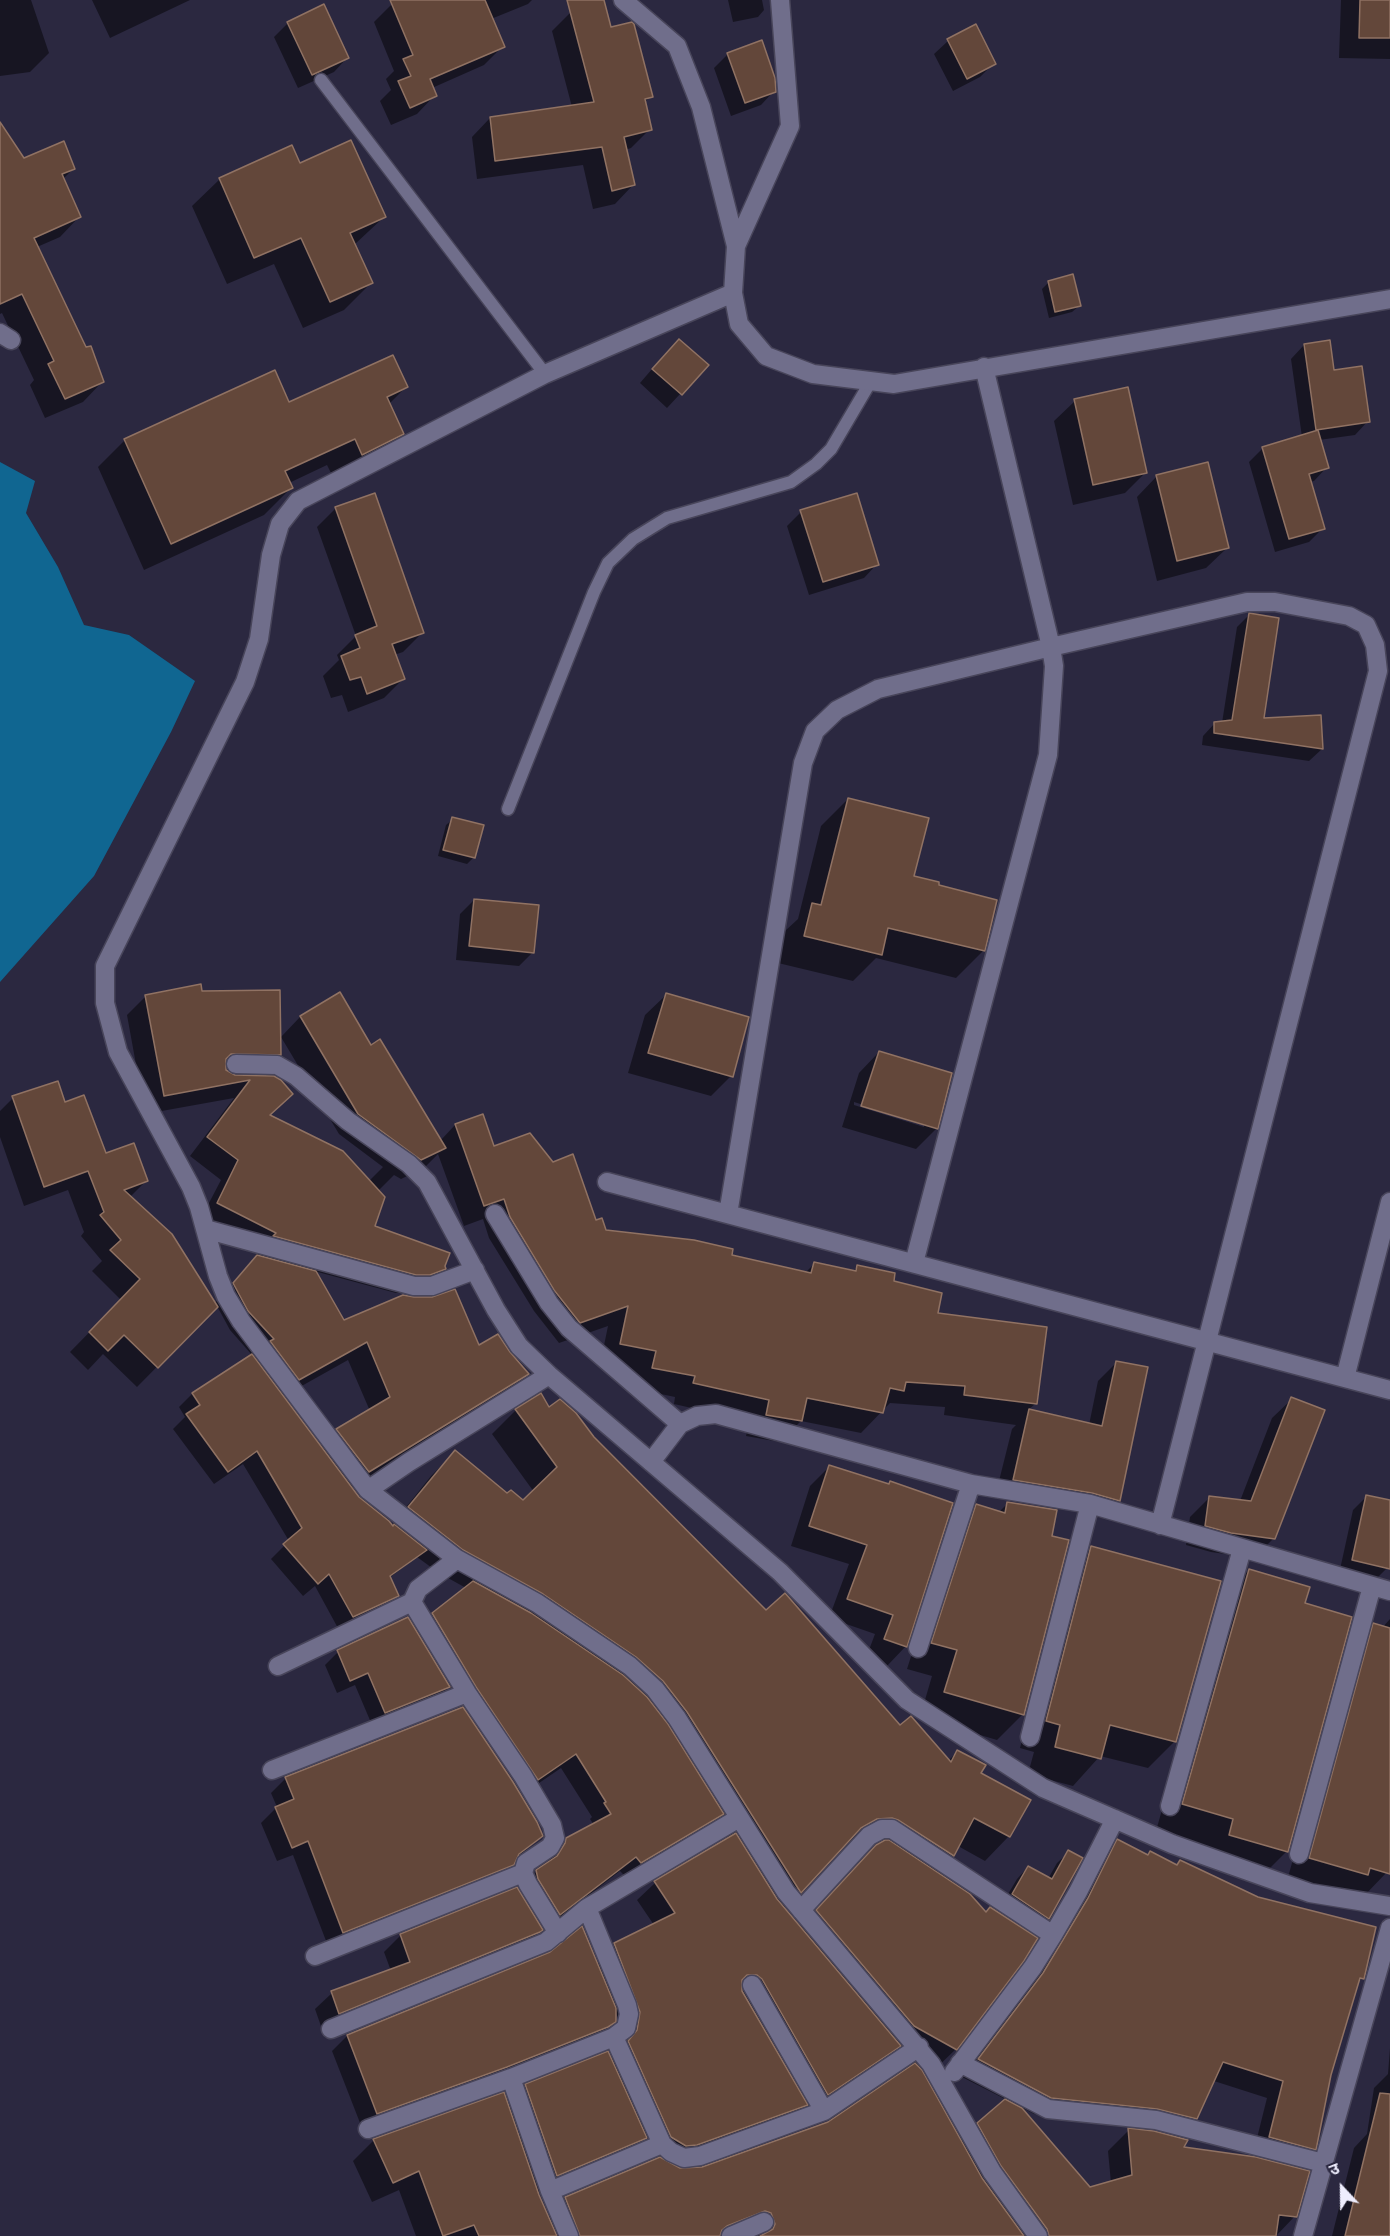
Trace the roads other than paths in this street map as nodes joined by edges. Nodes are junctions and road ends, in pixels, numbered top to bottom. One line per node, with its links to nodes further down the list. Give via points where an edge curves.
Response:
1 (623, 0): 4 (street, via 677,46 701,108)
2 (780, 0): 4 (street, via 790,126)
3 (321, 80): 8 (lane)
4 (736, 246): 5 (street)
5 (734, 293): 8 (street); 9 (street, via 739,324 766,356 813,374)
6 (1390, 299): 7 (street)
7 (984, 367): 9 (street, via 894,384); 10 (street)
8 (545, 374): 17 (street, via 297,501 280,524 271,555 259,639 245,682 105,966 105,1003 118,1052 191,1187)
9 (871, 381): 11 (lane, via 831,449 791,482 667,518 633,539 608,563)
10 (1051, 647): 16 (street, via 878,689 837,710 815,731 803,763); 18 (street, via 1054,666 1048,755); 20 (street, via 1247,602 1275,602 1349,616 1366,626 1374,645 1378,671)
11 (508, 809)
12 (236, 1064): 19 (street, via 277,1065 409,1164 427,1182)
13 (607, 1182): 16 (street)
14 (1390, 1202): 22 (street)
15 (495, 1214): 24 (street, via 549,1303 569,1328)
16 (728, 1214): 18 (street)
17 (205, 1229): 19 (street, via 414,1286 440,1284); 27 (street, via 218,1276 241,1321)
18 (914, 1263): 20 (street)
19 (475, 1270): 21 (street, via 519,1346)
20 (1208, 1342): 22 (street); 29 (street)
21 (549, 1375): 25 (street); 27 (street)
22 (1345, 1378): 23 (street)
23 (1390, 1390)
24 (680, 1424): 25 (street); 26 (street, via 697,1416 716,1414)
25 (651, 1462): 41 (street, via 780,1572 908,1700 1043,1788)
26 (971, 1484): 28 (street); 34 (street)
27 (368, 1490): 31 (street)
28 (1090, 1504): 29 (street); 37 (street)
29 (1160, 1525): 30 (street)
30 (1242, 1549): 32 (street); 39 (street)
31 (457, 1559): 33 (street, via 418,1589); 40 (street, via 537,1603 630,1666 655,1689 677,1718)
32 (1381, 1589): 42 (street)
33 (412, 1602): 35 (street); 36 (street)
34 (918, 1648)
35 (278, 1666)
36 (467, 1693): 38 (street); 43 (street, via 552,1825 555,1838 550,1847 526,1863)
37 (1030, 1737)
38 (272, 1770)
39 (1170, 1806)
40 (739, 1818): 45 (street); 46 (street)
41 (1115, 1819): 44 (street, via 1172,1844 1310,1893); 49 (street)
42 (1299, 1854)
43 (523, 1873): 48 (street); 50 (street)
44 (1390, 1906)
45 (586, 1908): 48 (street); 53 (street, via 629,2014 626,2028)
46 (801, 1910): 49 (street, via 869,1836 892,1829); 54 (street)
47 (1390, 1928): 61 (street)
48 (558, 1933): 52 (street, via 524,1953)
49 (1053, 1935): 55 (street)
50 (315, 1956)
51 (752, 1985): 58 (street)
52 (331, 2029)
53 (614, 2037): 56 (street); 60 (street)
54 (919, 2047): 57 (street); 58 (street)
55 (960, 2063): 57 (street); 61 (street, via 1048,2109 1156,2120)
56 (511, 2078): 59 (street); 62 (street)
57 (944, 2085): 66 (street, via 992,2172)
58 (824, 2111): 60 (street, via 700,2156 684,2158)
59 (368, 2129)
60 (662, 2144): 62 (street)
61 (1323, 2163): 67 (street)
62 (550, 2191): 64 (street)
63 (764, 2222): 65 (street)
64 (569, 2236)
65 (731, 2236)
66 (1038, 2236)
67 (1303, 2236)

